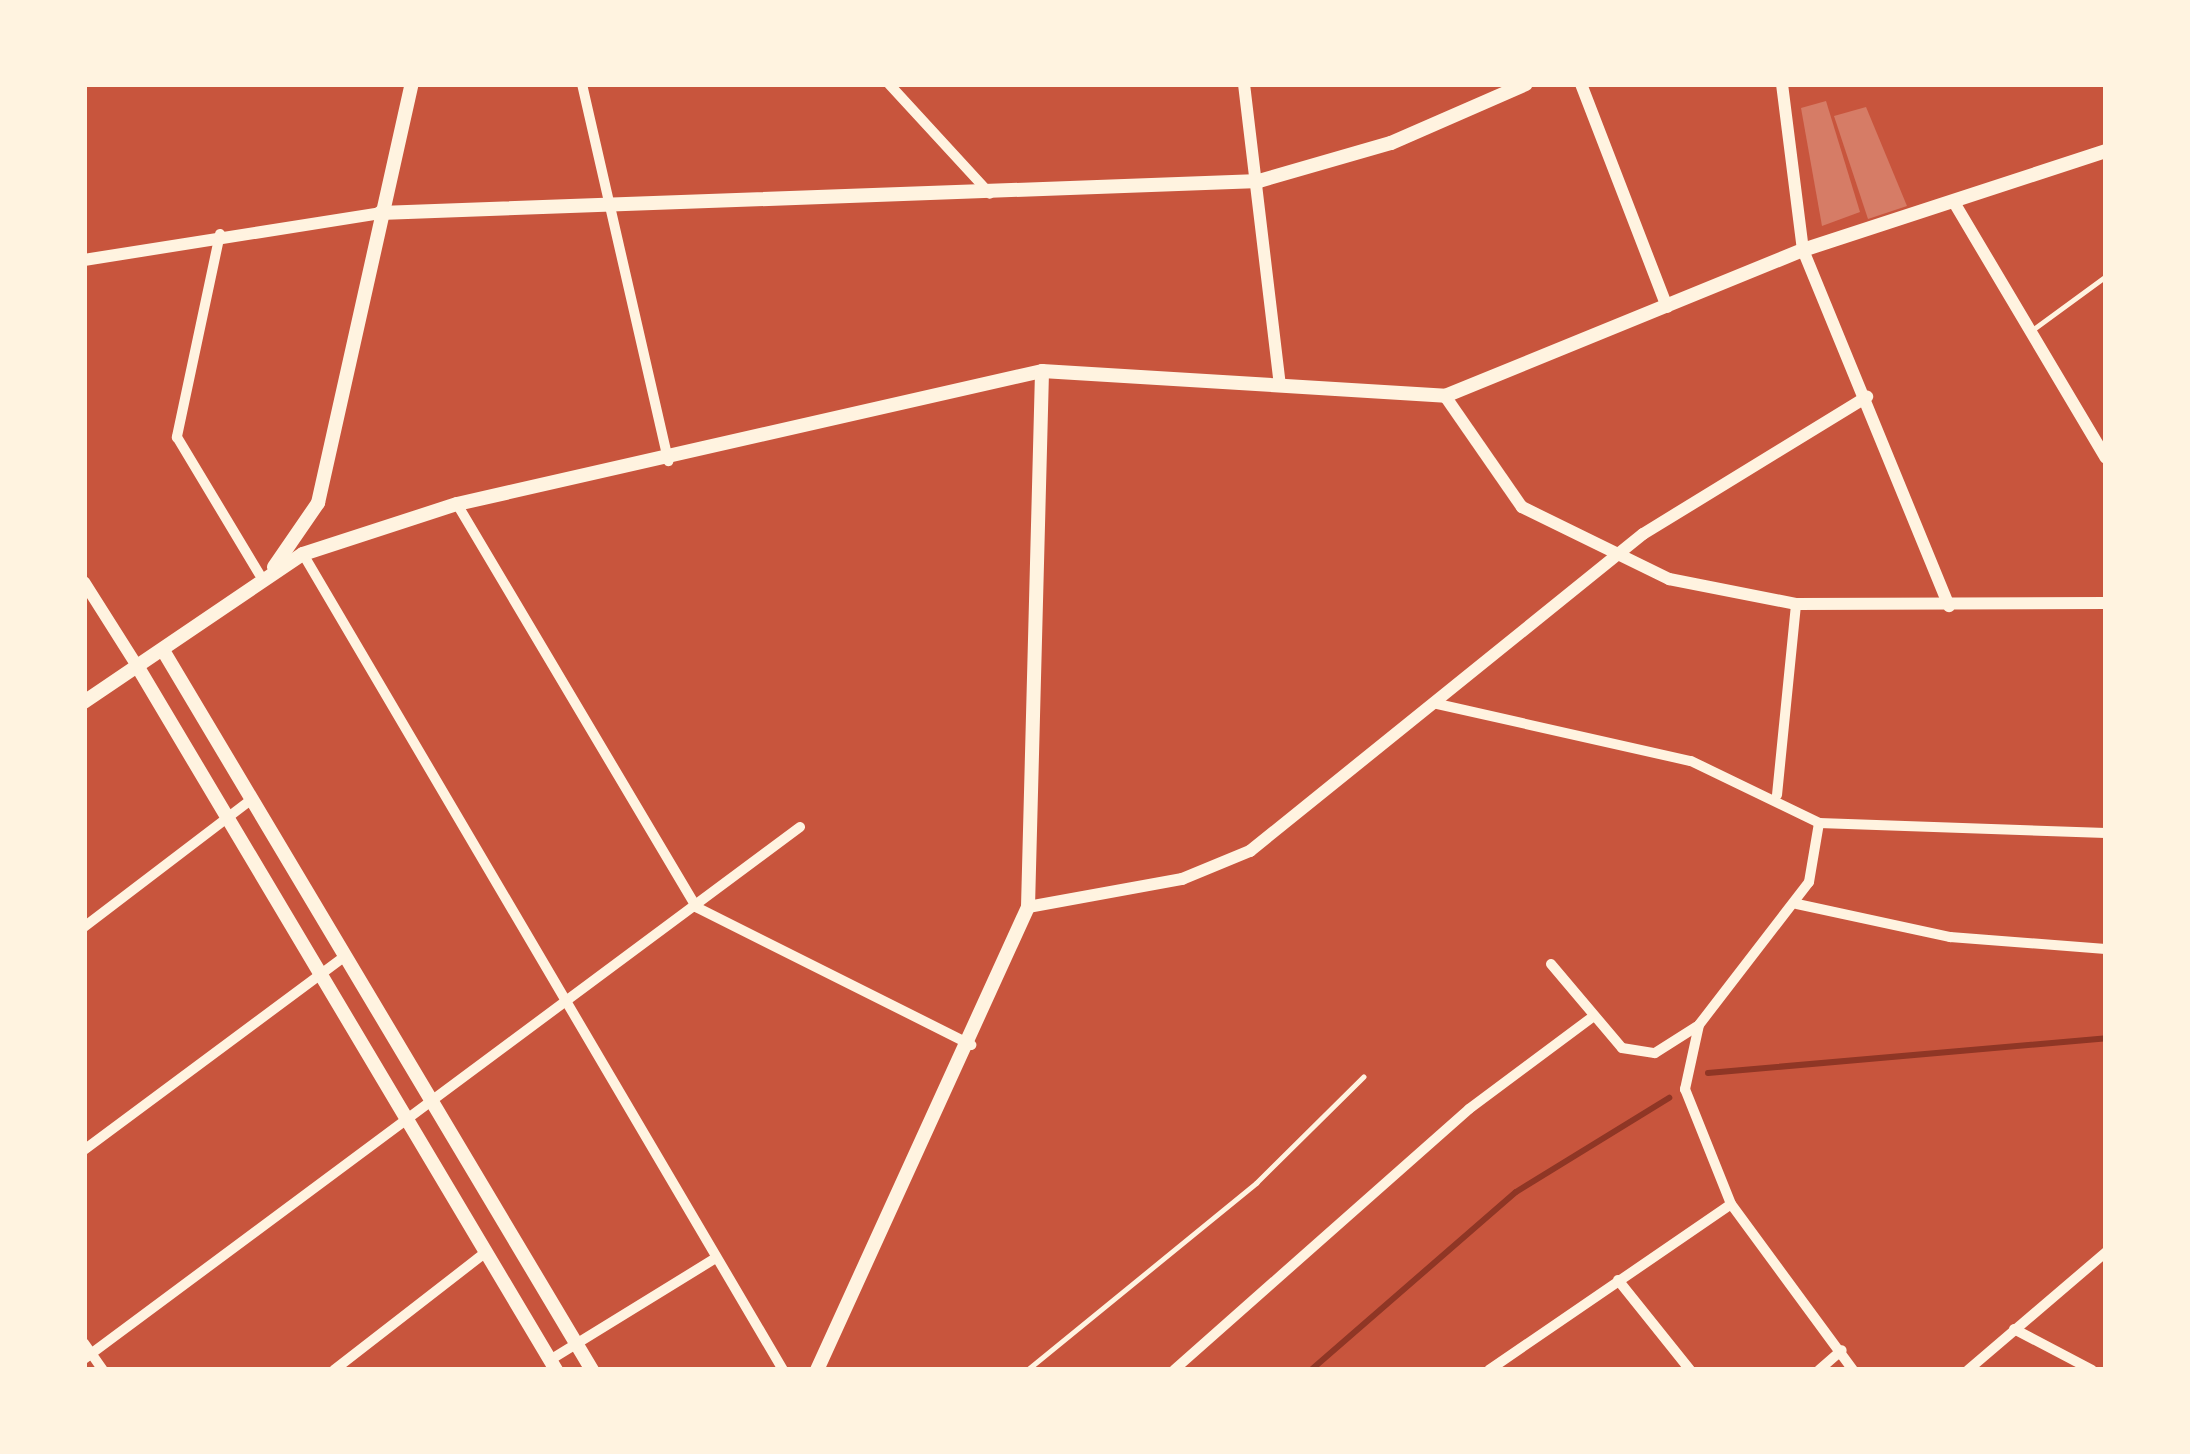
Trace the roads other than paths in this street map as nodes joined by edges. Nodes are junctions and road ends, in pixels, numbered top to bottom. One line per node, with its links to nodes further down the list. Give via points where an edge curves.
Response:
1 (412, 84): 13 (main road)
2 (582, 84): 12 (street)
3 (889, 84): 10 (street)
4 (1244, 84): 9 (street)
5 (1526, 84): 9 (main road, via 1390,143)
6 (1581, 84): 18 (street)
7 (1782, 84): 15 (street)
8 (2106, 151): 11 (main road)
9 (1259, 181): 10 (main road); 21 (street)
10 (993, 196): 12 (main road)
11 (1955, 204): 15 (main road); 19 (street)
12 (611, 212): 13 (main road); 25 (street)
13 (380, 213): 14 (street); 29 (main road, via 318,503)
14 (220, 234): 16 (street); 29 (street, via 177,436)
15 (1803, 250): 18 (main road); 23 (street)
16 (84, 260)
17 (2106, 276): 19 (lane)
18 (1667, 307): 22 (main road)
19 (2030, 331): 24 (street)
20 (1042, 371): 21 (main road); 25 (main road); 46 (main road)
21 (1280, 386): 22 (main road)
22 (1445, 396): 28 (street, via 1522,507)
23 (1867, 397): 28 (street); 33 (street)
24 (2106, 458)
25 (668, 461): 26 (main road)
26 (457, 504): 27 (main road); 45 (street)
27 (303, 554): 29 (main road); 52 (street)
28 (1610, 558): 32 (street, via 1712,592); 37 (street)
29 (263, 580): 34 (main road)
30 (84, 582): 35 (street)
31 (2106, 603): 33 (street)
32 (1796, 604): 33 (street); 38 (street)
33 (1949, 606)
34 (164, 652): 35 (main road); 39 (main road)
35 (139, 669): 36 (main road); 40 (main road)
36 (84, 702)
37 (1433, 703): 38 (street, via 1691,761); 46 (street, via 1227,865)
38 (1777, 795): 41 (street)
39 (252, 800): 40 (street); 49 (main road)
40 (227, 817): 47 (street); 51 (main road)
41 (1820, 823): 43 (street); 44 (street)
42 (800, 827): 45 (street)
43 (2106, 833)
44 (1797, 904): 48 (street, via 1949,937); 54 (street)
45 (696, 907): 52 (street); 55 (street)
46 (1028, 907): 55 (main road)
47 (84, 927)
48 (2106, 949)
49 (345, 956): 51 (street); 57 (main road)
50 (1552, 964): 53 (street)
51 (320, 974): 58 (main road); 59 (street)
52 (562, 1005): 57 (street); 63 (street)
53 (1591, 1018): 54 (street, via 1641,1054); 76 (street, via 1469,1109)
54 (1699, 1025): 60 (street, via 1685,1089)
55 (971, 1046): 74 (main road)
56 (1363, 1077): 75 (lane, via 1228,1208)
57 (433, 1104): 58 (street); 66 (main road)
58 (408, 1121): 61 (main road); 68 (street)
59 (84, 1150)
60 (1731, 1204): 64 (street); 67 (street)
61 (486, 1252): 69 (main road); 71 (street)
62 (2106, 1252): 65 (street)
63 (716, 1258): 66 (street); 73 (street)
64 (1618, 1280): 77 (street); 78 (street)
65 (2014, 1329): 81 (street); 82 (street)
66 (574, 1340): 69 (street); 72 (main road)
67 (1842, 1350): 79 (street); 80 (street)
68 (86, 1352): 70 (street)
69 (553, 1365)
70 (103, 1370)
71 (334, 1370)
72 (592, 1370)
73 (783, 1370)
74 (817, 1370)
75 (1027, 1370)
76 (1174, 1370)
77 (1489, 1370)
78 (1690, 1370)
79 (1819, 1370)
80 (1853, 1370)
81 (1968, 1370)
82 (2092, 1370)

